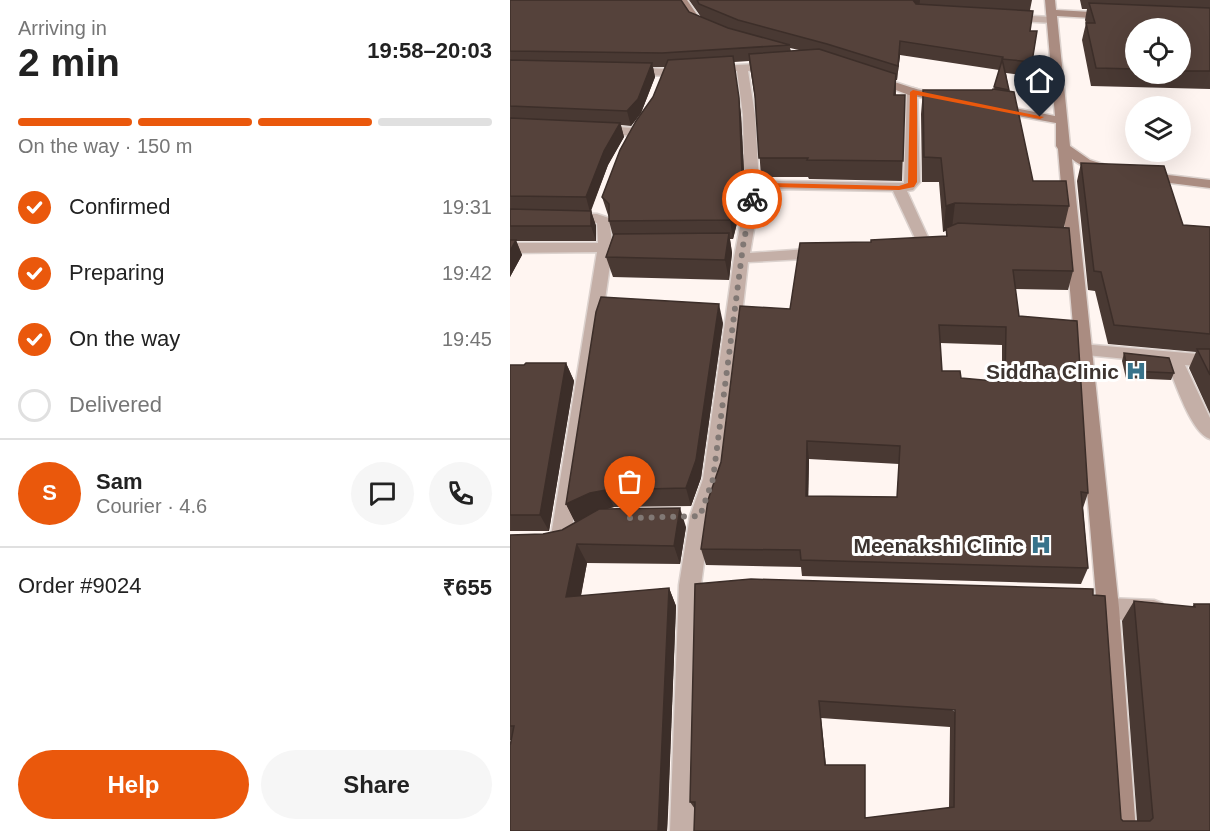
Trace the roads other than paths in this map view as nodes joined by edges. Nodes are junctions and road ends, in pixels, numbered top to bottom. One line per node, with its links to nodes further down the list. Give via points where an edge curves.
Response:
1 (1050, 0): 5 (street)
2 (680, 3): 6 (street, via 696,21)
3 (1119, 16): 5 (street)
4 (996, 17): 5 (street)
5 (1051, 17): 14 (street)
6 (717, 32)
7 (780, 66): 8 (street)
8 (742, 68): 9 (street, via 663,77); 20 (street)
9 (619, 70)
10 (866, 76): 11 (street)
11 (913, 92): 12 (street); 19 (street, via 913,182)
12 (959, 101)
13 (982, 105): 14 (street)
14 (1062, 121): 17 (street)
15 (646, 122): 16 (street, via 633,137)
16 (588, 130)
17 (1062, 146): 18 (street, via 1085,163 1129,174); 28 (street, via 1066,238)
18 (1210, 184)
19 (899, 188): 20 (street, via 779,185); 22 (street, via 920,248 934,245)
20 (753, 191): 26 (street)
21 (553, 217): 23 (street, via 599,213 605,222)
22 (940, 239)
23 (605, 246): 24 (street); 25 (street); 34 (street, via 550,542 574,537)
24 (628, 246)
25 (510, 248)
26 (738, 250): 27 (street); 33 (street, via 713,479)
27 (837, 252)
28 (1082, 350): 29 (street); 38 (street)
29 (1174, 359): 30 (street); 31 (street)
30 (1210, 361)
31 (1210, 432)
32 (676, 516): 33 (street)
33 (700, 516): 35 (street)
34 (582, 531)
35 (690, 585): 36 (street); 40 (street)
36 (714, 585)
37 (1083, 596): 38 (street)
38 (1107, 602): 39 (street); 41 (street)
39 (1176, 610)
40 (683, 831)
41 (1123, 831)

